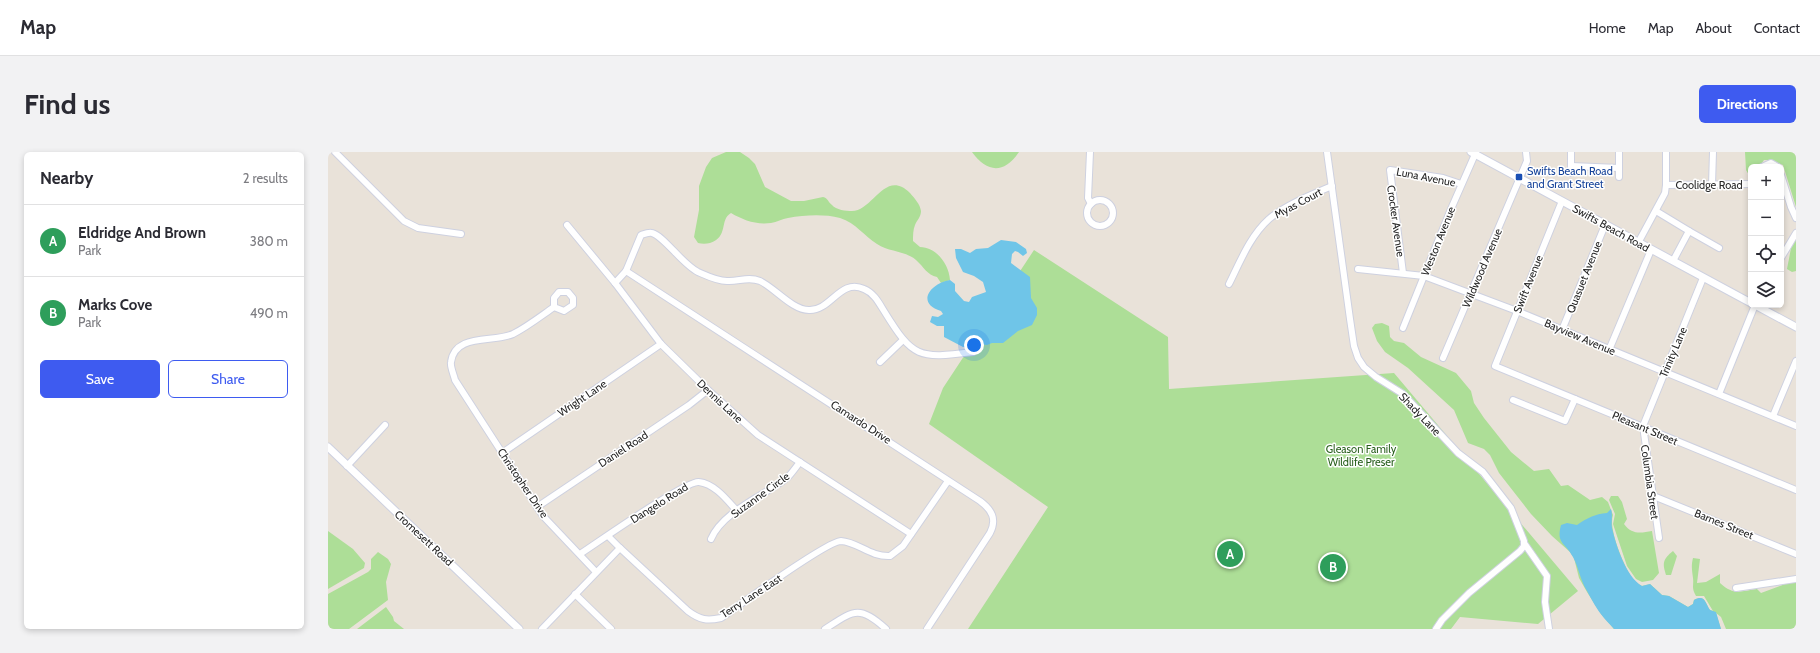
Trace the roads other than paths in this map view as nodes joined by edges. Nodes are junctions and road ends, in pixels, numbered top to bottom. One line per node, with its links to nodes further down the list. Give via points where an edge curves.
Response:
1 (335, 152): 28 (street, via 404,221 418,228)
2 (1090, 152): 21 (street, via 1088,198)
3 (1328, 152): 18 (street, Shady Lane)
4 (1526, 152): 13 (street, Wildwood Avenue, via 1526,161)
5 (1572, 152): 10 (street, via 1571,170)
6 (1619, 152): 10 (street)
7 (1666, 152): 16 (street)
8 (1713, 152): 19 (street)
9 (1474, 153): 13 (street, Swifts Beach Road); 14 (street, Weston Avenue)
10 (1620, 168): 12 (street)
11 (1390, 170): 14 (street, Luna Avenue, via 1443,178); 36 (street, Crocker Avenue)
12 (1619, 177)
13 (1519, 178): 20 (street, Swifts Beach Road); 41 (street, Wildwood Avenue)
14 (1462, 184): 37 (street, Weston Avenue)
15 (1748, 184): 19 (street, Coolidge Road)
16 (1666, 185): 19 (street, Coolidge Road); 22 (street)
17 (1784, 185): 23 (street)
18 (1332, 186): 40 (street, Myas Court, via 1269,219 1249,245); 80 (street, Shady Lane, via 1354,346 1358,358 1376,377 1403,394 1458,453 1482,472 1511,508)
19 (1712, 186)
20 (1562, 201): 25 (street, Swifts Beach Road); 46 (street, Swift Avenue)
21 (1091, 204): 21 (street, via 1087,213 1090,222 1099,226 1108,223 1113,214 1109,205 1100,201)
22 (1656, 211): 26 (street); 29 (street)
23 (1796, 218)
24 (567, 225): 39 (street, Dennis Lane)
25 (1605, 225): 29 (street, Swifts Beach Road); 49 (street, Quasuet Avenue)
26 (1689, 231): 30 (street); 33 (street)
27 (1796, 233): 32 (street)
28 (461, 234)
29 (1638, 242): 31 (street, Swifts Beach Road)
30 (1719, 248)
31 (1651, 250): 33 (street, Swifts Beach Road); 52 (street)
32 (1784, 253)
33 (1673, 261): 38 (street, Swifts Beach Road)
34 (1358, 269): 36 (street, Bayview Avenue)
35 (626, 270): 39 (street); 50 (street, via 640,234 652,233 660,236 680,259 696,271 728,282 743,279 760,281 803,310 817,310 848,287 864,288 875,296); 71 (street, Camardo Drive)
36 (1403, 273): 37 (street, Bayview Avenue)
37 (1424, 276): 41 (street, Bayview Avenue); 48 (street, Weston Avenue)
38 (1703, 278): 42 (street, Swifts Beach Road); 58 (street, Trinity Lane)
39 (615, 283): 51 (street, Dennis Lane)
40 (1229, 284)
41 (1471, 293): 46 (street, Bayview Avenue); 54 (street, Wildwood Avenue)
42 (1748, 301)
43 (554, 307): 68 (street, Christopher Drive, via 512,334 466,343 455,350 450,363 455,380)
44 (1754, 308): 60 (street)
45 (1761, 308): 47 (street)
46 (1517, 311): 49 (street, Bayview Avenue); 57 (street, Swift Avenue)
47 (1796, 327)
48 (1403, 328)
49 (1562, 330): 52 (street, Bayview Avenue)
50 (902, 340): 53 (street, via 928,355); 56 (street)
51 (661, 344): 59 (street, Dennis Lane); 68 (street, Wright Lane)
52 (1609, 350): 58 (street, Bayview Avenue)
53 (973, 352)
54 (1443, 358)
55 (1796, 361): 63 (street)
56 (880, 362)
57 (1495, 366): 61 (street, Pleasant Street)
58 (1664, 372): 60 (street, Bayview Avenue); 65 (street, Trinity Lane)
59 (708, 390): 69 (street, Dennis Lane, via 758,435); 74 (street, Daniel Road, via 689,406)
60 (1719, 394): 63 (street, Bayview Avenue)
61 (1575, 399): 62 (street, via 1565,421); 65 (street, Pleasant Street)
62 (1513, 400)
63 (1773, 416): 66 (street, Bayview Avenue)
64 (385, 425): 70 (street)
65 (1642, 426): 72 (street, Pleasant Street); 73 (street, Columbia Street)
66 (1796, 426)
67 (328, 447): 70 (street, Cromesett Road)
68 (502, 453): 74 (street, Christopher Drive)
69 (800, 462): 75 (street, Suzanne Circle, via 788,476); 76 (street, Dennis Lane)
70 (347, 466): 88 (street, Cromesett Road)
71 (948, 481): 76 (street, Terry Lane East); 93 (street, Camardo Drive, via 989,509 993,527)
72 (1796, 490)
73 (1651, 495): 78 (street, Columbia Street); 83 (street, Barnes Street)
74 (537, 507): 82 (street, Christopher Drive)
75 (737, 511): 77 (street, Dangelo Road, via 709,484 693,482); 79 (street, Suzanne Circle, via 719,526)
76 (911, 534): 81 (street, Terry Lane East, via 897,552 890,556 877,556 848,543 837,542 802,562 721,618 707,621 695,617)
77 (608, 536): 81 (street); 82 (street, Dangelo Road)
78 (1658, 538)
79 (711, 539)
80 (1524, 543): 94 (street, via 1518,553 1454,607); 95 (street, Shady Lane, via 1547,576 1545,608)
81 (620, 548): 84 (street)
82 (580, 554): 84 (street, Christopher Drive)
83 (1796, 554)
84 (596, 572): 87 (street)
85 (1796, 579): 86 (street)
86 (1736, 588)
87 (575, 594): 89 (street); 90 (street)
88 (519, 629)
89 (542, 629)
90 (611, 629)
91 (825, 629): 92 (street, via 857,612 873,618)
92 (886, 629)
93 (927, 629)
94 (1436, 629)
95 (1549, 629)

